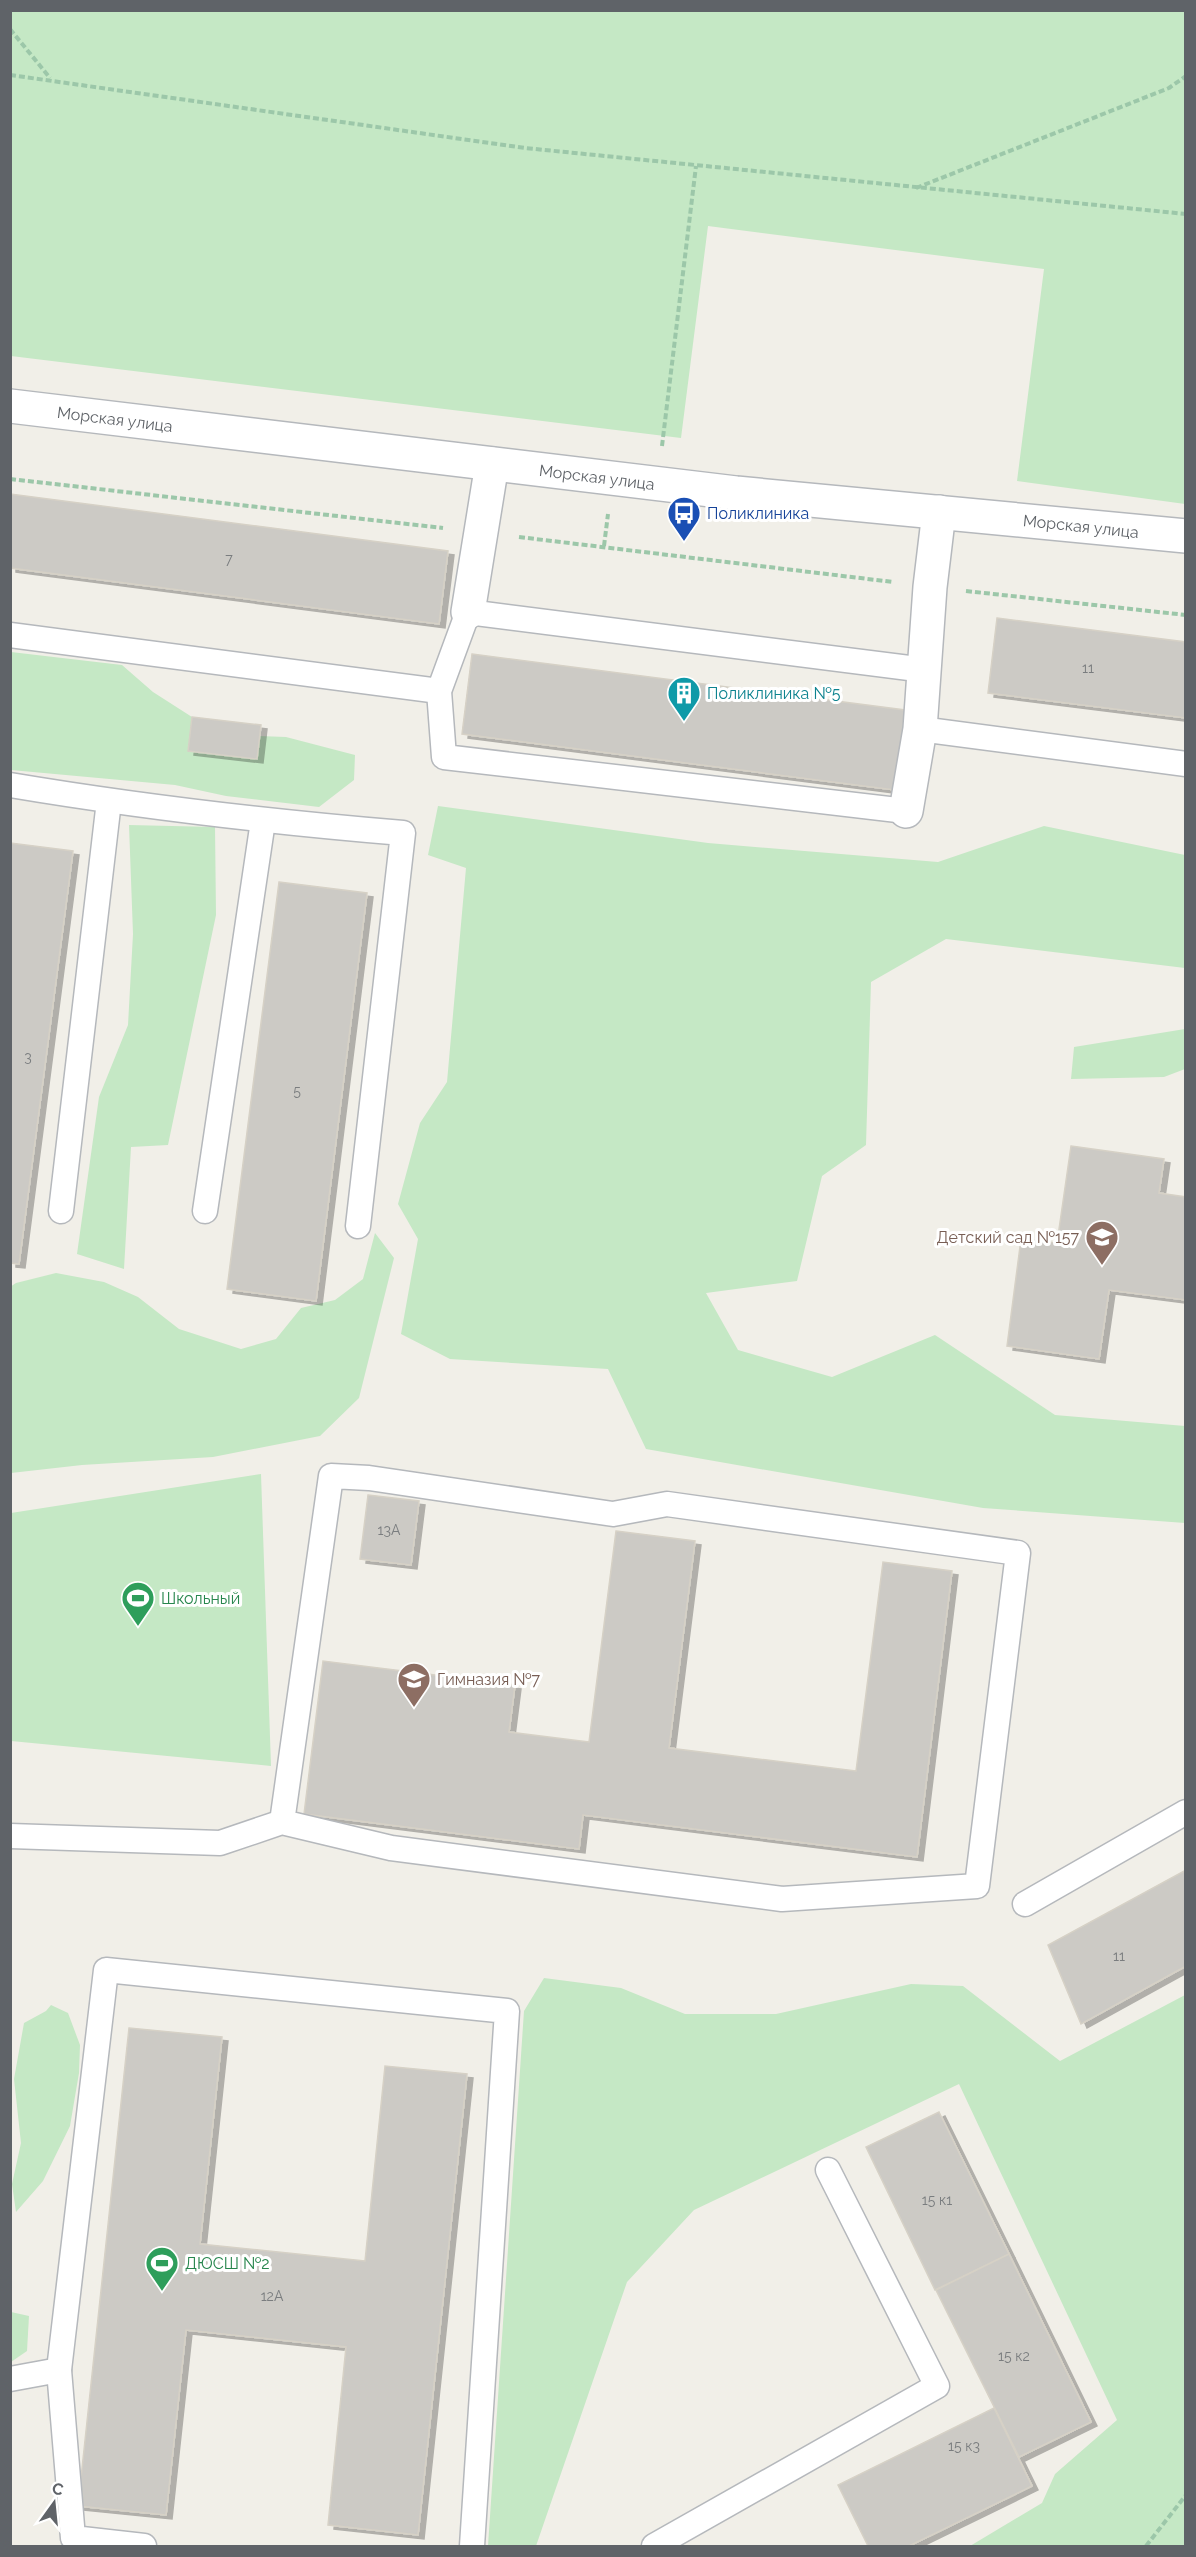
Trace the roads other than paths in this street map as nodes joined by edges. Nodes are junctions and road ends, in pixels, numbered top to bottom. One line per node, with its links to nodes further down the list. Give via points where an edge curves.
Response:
1 (10, 406): 2 (street, Морская улица)
2 (492, 464): 3 (street, Морская улица); 5 (street)
3 (939, 512): 4 (street, Морская улица); 7 (street)
4 (1185, 536)
5 (468, 612): 7 (lane); 8 (lane)
6 (10, 634): 8 (lane)
7 (925, 670): 9 (street)
8 (439, 691): 13 (lane, via 444,757)
9 (920, 729): 10 (lane); 13 (street)
10 (1185, 764)
11 (10, 785): 12 (lane)
12 (109, 801): 14 (lane); 15 (lane)
13 (906, 811)
14 (263, 821): 16 (lane); 17 (lane, via 404,833)
15 (61, 1211)
16 (206, 1211)
17 (358, 1226)
18 (1185, 1812): 21 (lane)
19 (282, 1822): 19 (lane, via 331,1476 369,1478 613,1514 667,1504 1018,1552 977,1886 782,1899 391,1848); 20 (lane, via 220,1843)
20 (10, 1836)
21 (1025, 1904)
22 (828, 2169): 27 (lane, via 937,2386)
23 (59, 2370): 24 (lane); 25 (lane, via 73,2538); 26 (lane, via 106,1970 507,2011)
24 (10, 2379)
25 (144, 2547)
26 (472, 2547)
27 (654, 2547)

